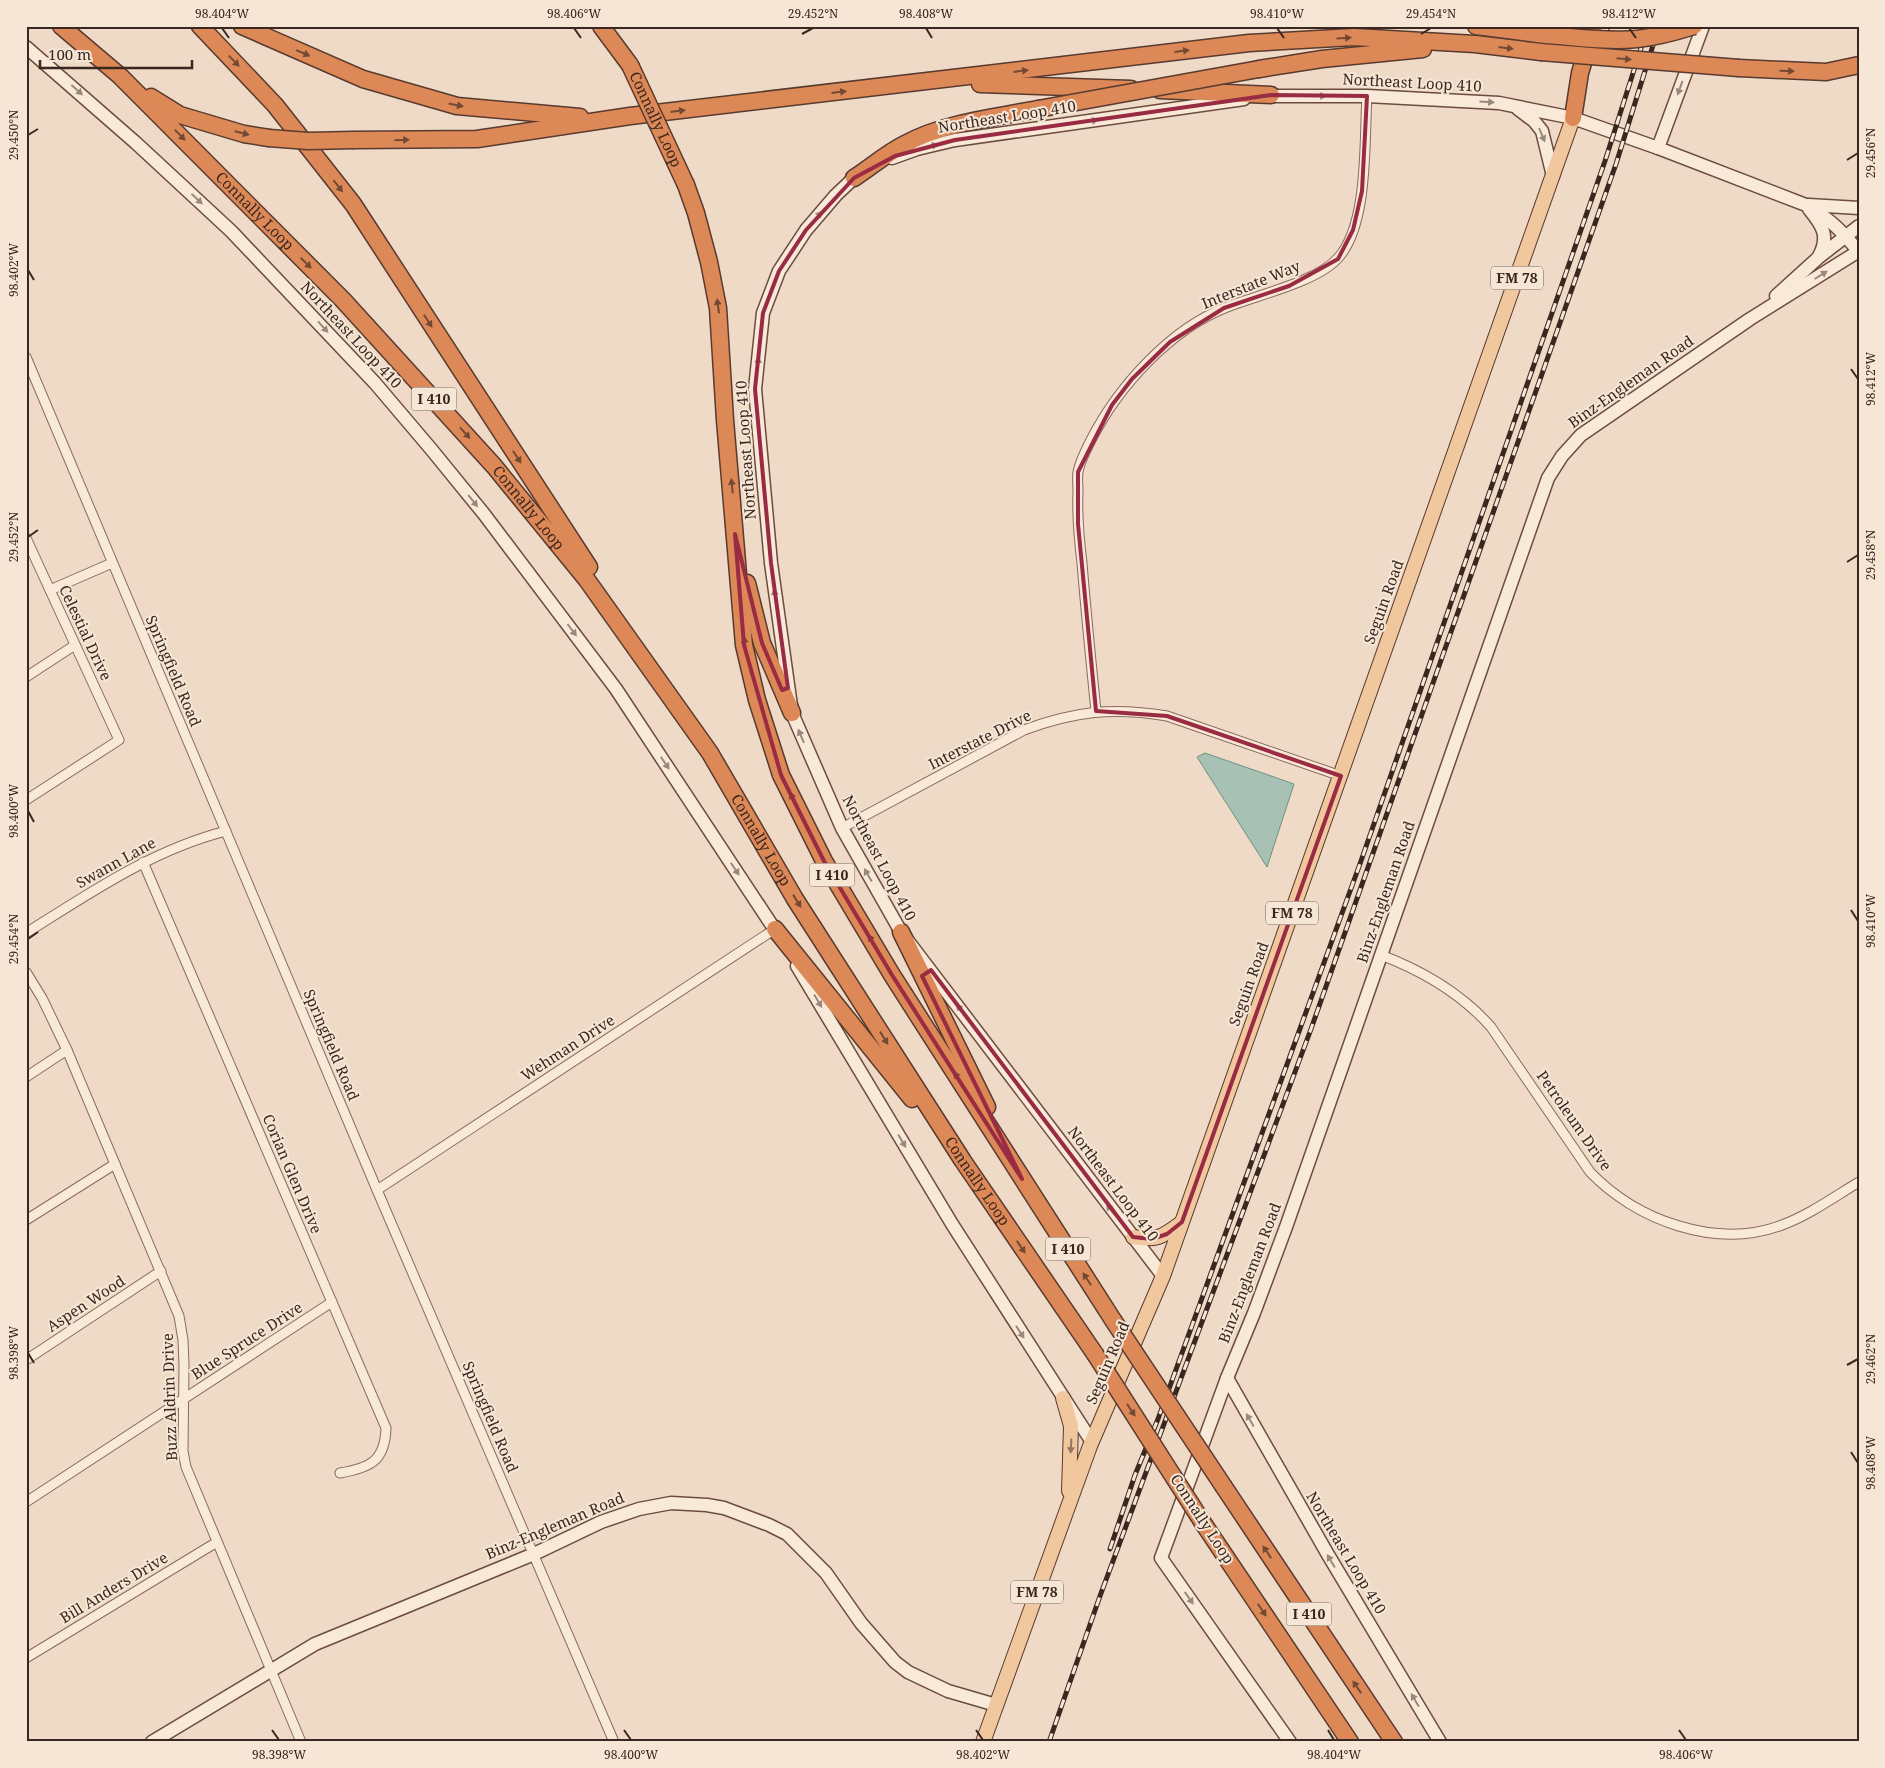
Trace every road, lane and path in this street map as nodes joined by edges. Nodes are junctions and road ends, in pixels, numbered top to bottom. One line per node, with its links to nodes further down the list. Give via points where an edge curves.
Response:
1 (61, 26): 15 (highway, Connally Loop / I 410)
2 (200, 26): 42 (highway, one-way to 42, via 275,105 353,204)
3 (242, 26): 20 (highway, one-way to 20, via 363,79 457,106 581,117)
4 (601, 26): 13 (highway, Connally Loop / I 410)
5 (613, 26): 13 (highway)
6 (1476, 26): 9 (highway, bridge, via 1615,40 1672,33)
7 (1594, 26): 21 (highway, via 1580,73)
8 (1603, 26): 21 (main road)
9 (1694, 26)
10 (1703, 26): 22 (main road, one-way to 22)
11 (1475, 44): 14 (highway, one-way to 14, bridge, via 1738,68 1826,72); 16 (highway, one-way to 11, via 1249,43 1354,37); 24 (highway, bridge, via 1322,59 964,123 905,143)
12 (26, 47): 48 (main road, Northeast Loop 410, one-way to 48, via 231,231 369,377 431,449 616,689)
13 (630, 64): 33 (highway, Connally Loop / I 410, one-way to 13, bridge, via 718,308 707,254 686,185)
14 (1859, 65)
15 (120, 76): 20 (highway, one-way to 20, bridge, via 180,115 244,134 308,142 477,138); 42 (highway, Connally Loop / I 410, one-way to 42, via 343,300 494,466 587,580)
16 (920, 83): 17 (highway); 20 (highway, one-way to 16)
17 (1271, 95): 18 (main road, Northeast Loop 410, one-way to 18); 24 (main road, Northeast Loop 410, one-way to 17, via 895,156 955,140)
18 (1366, 96): 19 (main road, Northeast Loop 410, one-way to 19); 40 (street, Interstate Way, via 1362,191 1353,230 1338,259 1304,279 1224,308 1170,342 1132,379 1097,429 1085,453 1078,472 1077,514)
19 (1514, 106): 21 (main road, Northeast Loop 410); 23 (main road, one-way to 23, via 1542,131)
20 (630, 116)
21 (1573, 118): 22 (main road, Northeast Loop 410); 23 (main road, FM 78)
22 (1658, 148): 25 (main road, Northeast Loop 410)
23 (1553, 176): 43 (main road, Seguin Road / FM 78)
24 (854, 178): 41 (main road, Northeast Loop 410, one-way to 24, via 771,563 755,389 763,313 779,271 806,230)
25 (1806, 205): 26 (main road); 28 (main road, Northeast Loop 410, via 1827,217); 30 (main road, via 1825,236)
26 (1859, 208)
27 (1859, 226): 28 (main road, Binz-Engleman Road)
28 (1845, 235): 29 (main road, Northeast Loop 410); 30 (main road, Binz-Engleman Road)
29 (1859, 252): 31 (main road, Binz-Engleman Road, one-way to 29)
30 (1819, 257): 31 (main road, Binz-Engleman Road)
31 (1750, 319): 51 (main road, Binz-Engleman Road, via 1581,435 1548,478)
32 (26, 357): 36 (street, Springfield Road)
33 (735, 534): 41 (highway, via 762,643); 57 (highway, Connally Loop / I 410, one-way to 33, via 892,975 824,861 781,775 757,700 744,645)
34 (26, 538): 35 (street, Celestial Drive)
35 (29, 551): 37 (street, Celestial Drive)
36 (112, 563): 37 (street); 46 (street, Springfield Road)
37 (50, 590): 38 (street, Celestial Drive)
38 (76, 645): 39 (street); 44 (street, Celestial Drive, via 119,740)
39 (26, 677)
40 (1096, 711): 43 (street, Interstate Drive, via 1167,716); 45 (street, Interstate Drive, via 1024,730)
41 (792, 713): 45 (main road, Northeast Loop 410, one-way to 41)
42 (710, 753): 55 (highway, Connally Loop / I 410, one-way to 55, via 795,899)
43 (1341, 776): 61 (main road, Seguin Road / FM 78)
44 (26, 800)
45 (842, 828): 49 (main road, Northeast Loop 410, one-way to 45)
46 (226, 831): 47 (street, Swann Lane, via 176,847); 59 (street, Springfield Road)
47 (143, 862): 50 (street, Swann Lane); 65 (street, Corian Glen Drive)
48 (775, 929): 55 (highway); 59 (street, Wehman Drive); 68 (main road, Northeast Loop 410, one-way to 68, via 957,1233)
49 (901, 932): 57 (highway); 62 (main road, Northeast Loop 410, one-way to 49)
50 (26, 933)
51 (1381, 955): 58 (street, Petroleum Drive, via 1416,969 1479,1012 1590,1172 1616,1195 1656,1217 1712,1232 1766,1230 1793,1220); 67 (main road, Binz-Engleman Road, via 1286,1226)
52 (26, 972): 53 (street, Buzz Aldrin Drive)
53 (67, 1050): 54 (street); 56 (street, Buzz Aldrin Drive)
54 (26, 1076)
55 (962, 1161): 84 (highway, Connally Loop / I 410, one-way to 84, bridge, via 1095,1354 1205,1526)
56 (115, 1164): 60 (street); 63 (street, Buzz Aldrin Drive)
57 (1022, 1179): 85 (highway, Connally Loop / I 410, one-way to 57, bridge)
58 (1859, 1182)
59 (377, 1190): 75 (street, Springfield Road)
60 (26, 1220)
61 (1182, 1222): 62 (main road, via 1159,1238); 64 (main road, Seguin Road / FM 78)
62 (1133, 1237): 64 (main road, Northeast Loop 410)
63 (161, 1272): 66 (street, Aspen Wood); 69 (street, Buzz Aldrin Drive, via 179,1316 183,1340)
64 (1163, 1276): 70 (main road, Seguin Road / FM 78)
65 (332, 1302): 69 (street, Blue Spruce Drive); 71 (street, Corian Glen Drive, via 386,1428 386,1440 380,1456 364,1468)
66 (26, 1360)
67 (1227, 1378): 83 (main road, Binz-Engleman Road, one-way to 83, via 1161,1558); 86 (main road, Northeast Loop 410, one-way to 67)
68 (1063, 1398): 70 (main road, Northeast Loop 410); 73 (main road, one-way to 73, via 1071,1426)
69 (183, 1400): 72 (street, Blue Spruce Drive); 74 (street, Buzz Aldrin Drive, via 186,1467)
70 (1092, 1442): 73 (main road, Seguin Road / FM 78)
71 (340, 1473)
72 (26, 1502)
73 (1069, 1504): 78 (main road, Seguin Road / FM 78)
74 (217, 1542): 76 (street, Bill Anders Drive); 77 (street, Buzz Aldrin Drive)
75 (534, 1554): 77 (main road, Binz-Engleman Road, via 315,1644); 78 (main road, Binz-Engleman Road, via 601,1522 654,1505 707,1505 733,1510 787,1534 811,1556 861,1623 908,1672 948,1691); 81 (street, Springfield Road)
76 (26, 1658)
77 (271, 1670): 79 (main road, Binz-Engleman Road); 80 (street, Buzz Aldrin Drive)
78 (996, 1705): 82 (main road, Seguin Road / FM 78)
79 (152, 1742)
80 (301, 1742)
81 (614, 1742)
82 (983, 1742)
83 (1290, 1742)
84 (1350, 1742)
85 (1394, 1742)
86 (1440, 1742)

